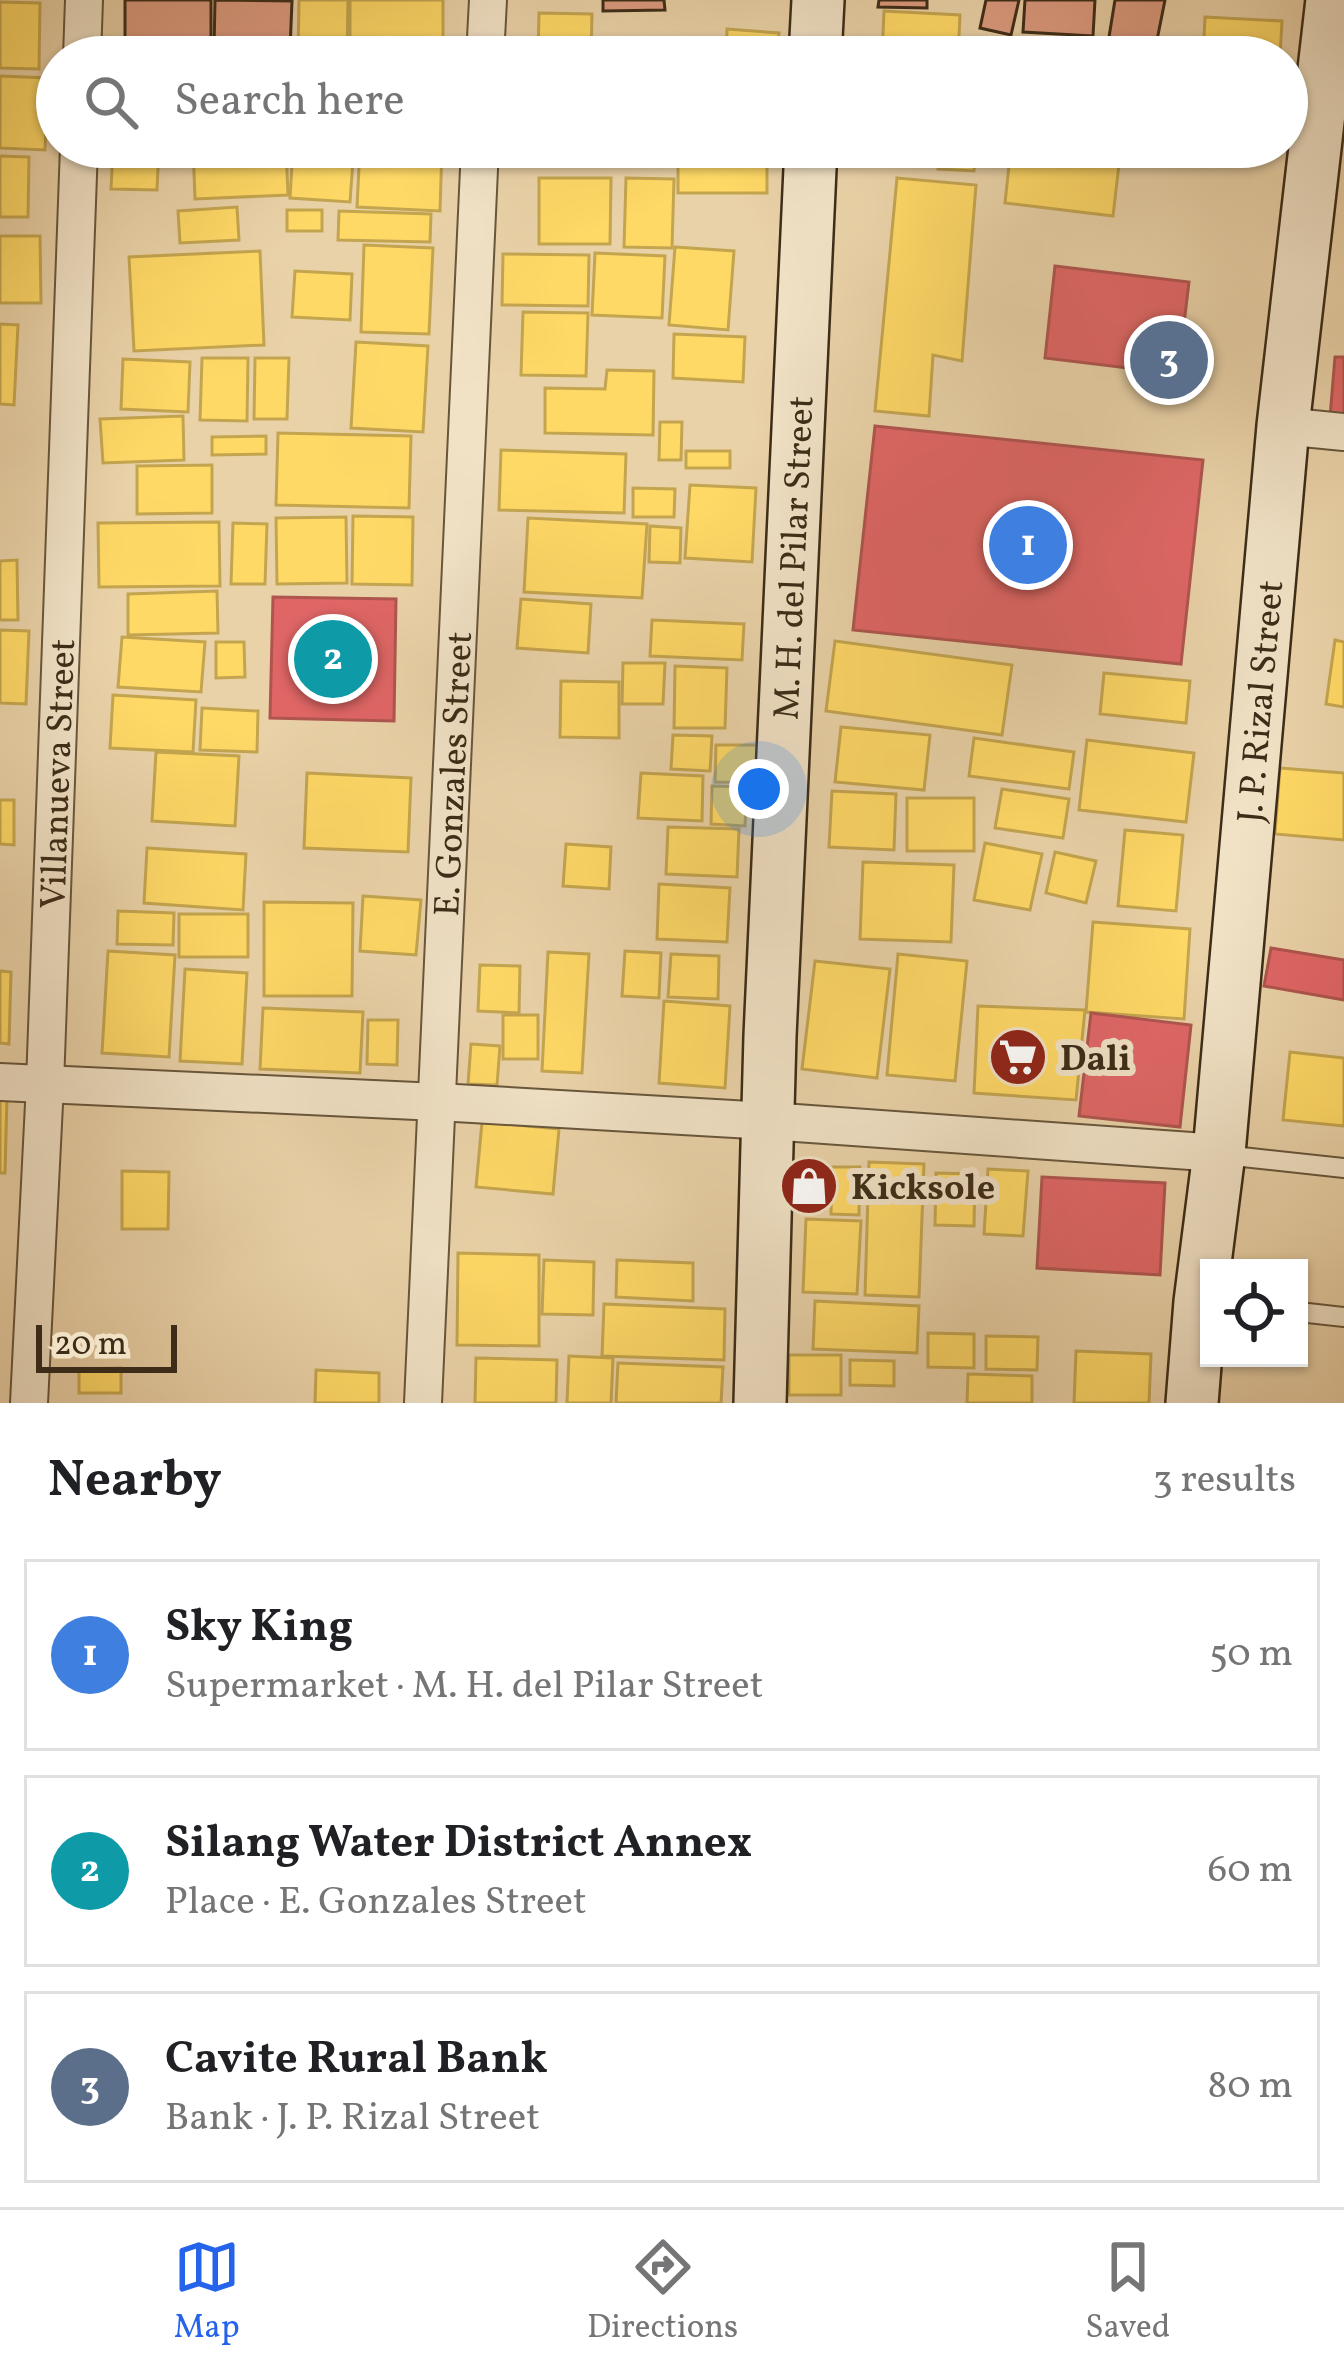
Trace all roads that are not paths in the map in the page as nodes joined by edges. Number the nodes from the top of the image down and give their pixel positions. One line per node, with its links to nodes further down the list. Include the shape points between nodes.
1 (84, 0): 5 (street)
2 (488, 0): 6 (street)
3 (818, 0): 7 (main road)
4 (1332, 0): 11 (main road, J. P. Rizal Street)
5 (83, 36)
6 (486, 36)
7 (816, 36)
8 (78, 168): 14 (street, Villanueva Street)
9 (479, 168): 15 (street, E. Gonzales Street)
10 (810, 168): 16 (main road, M. H. del Pilar Street)
11 (1283, 426): 12 (street); 17 (main road, J. P. Rizal Street)
12 (1344, 432)
13 (0, 1082): 14 (street)
14 (45, 1084): 15 (street); 23 (street, Villanueva Street)
15 (438, 1102): 16 (street); 24 (street, E. Gonzales Street)
16 (768, 1121): 17 (street); 25 (main road, M. H. del Pilar Street)
17 (1219, 1154): 18 (lane); 19 (main road, J. P. Rizal Street)
18 (1344, 1168)
19 (1209, 1259)
20 (1308, 1313): 21 (lane)
21 (1344, 1317)
22 (1200, 1341): 26 (main road, J. P. Rizal Street)
23 (29, 1403)
24 (423, 1403)
25 (760, 1403)
26 (1192, 1403)

